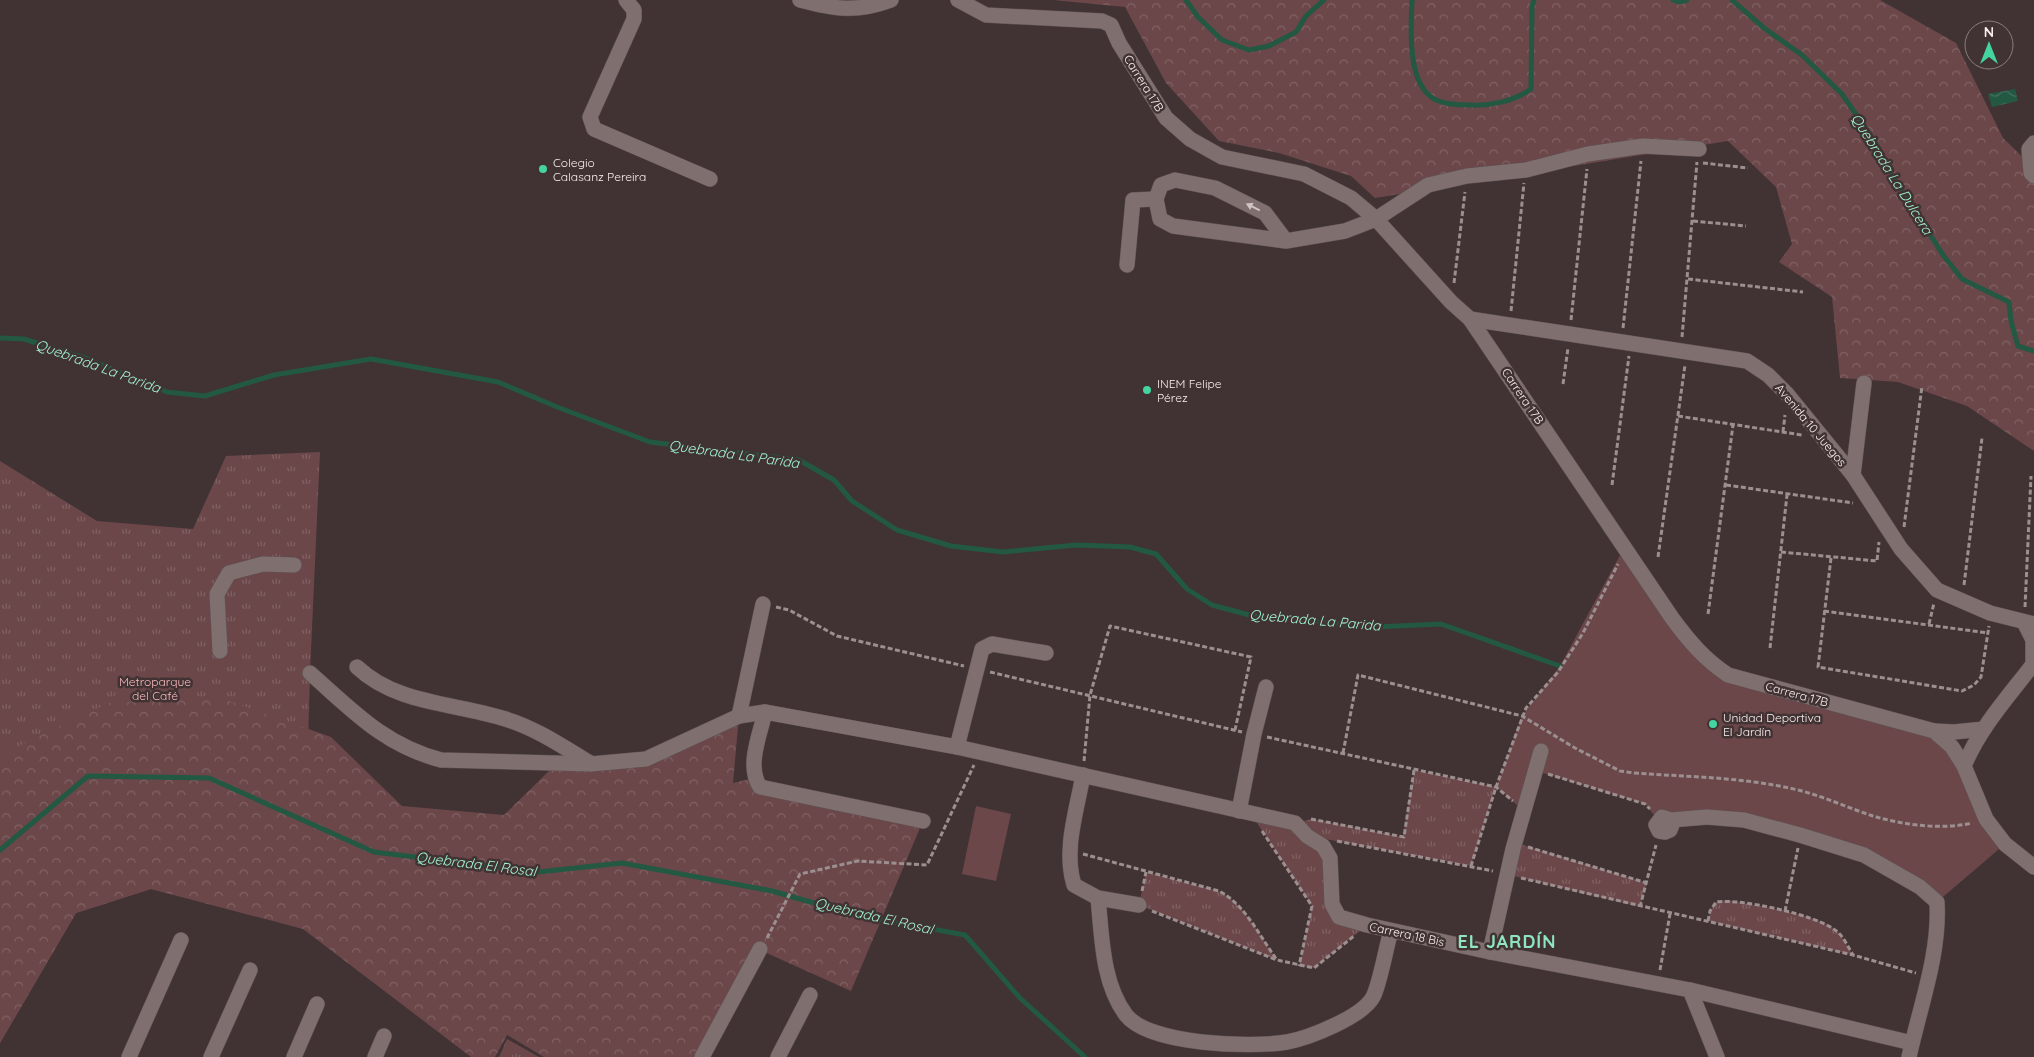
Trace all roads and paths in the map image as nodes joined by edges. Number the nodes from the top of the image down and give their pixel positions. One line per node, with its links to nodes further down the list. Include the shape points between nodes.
1 (626, 0): 13 (street, via 634,10 634,18 590,117 594,129)
2 (800, 0): 3 (street, via 834,9 864,9)
3 (890, 0)
4 (958, 0): 15 (street, Carrera 17B, via 986,15 1102,21 1111,25 1166,118 1190,139 1222,156 1304,174 1351,198)
5 (2034, 143): 12 (street, via 2029,149)
6 (1643, 146): 7 (street); 8 (street); 26 (path)
7 (1588, 154): 10 (street); 25 (path)
8 (1698, 156): 9 (path); 16 (path)
9 (1748, 168)
10 (1526, 170): 11 (street); 24 (path)
11 (1467, 176): 15 (street, via 1428,185); 22 (path)
12 (2034, 176)
13 (710, 179)
14 (1156, 199): 18 (street, via 1160,219 1173,226); 18 (street, one-way to 14, via 1265,213 1215,188 1175,180 1161,185); 19 (street, via 1133,200)
15 (1376, 219): 18 (street, via 1344,231); 22 (street, Carrera 17B)
16 (1693, 221): 17 (path); 20 (path)
17 (1746, 226)
18 (1286, 241)
19 (1126, 265)
20 (1688, 279): 21 (path); 27 (path)
21 (1804, 292)
22 (1451, 302): 23 (street, Carrera 17B)
23 (1470, 319): 24 (street, Avenida 10 Juegos); 41 (street, Carrera 17B)
24 (1509, 325): 25 (street, Avenida 10 Juegos)
25 (1570, 333): 26 (street, Avenida 10 Juegos); 29 (path)
26 (1626, 342): 27 (street, Avenida 10 Juegos); 37 (path)
27 (1684, 351): 31 (path); 33 (street, Avenida 10 Juegos, via 1748,361 1787,394)
28 (1864, 382): 35 (street)
29 (1563, 384)
30 (1922, 386): 42 (path)
31 (1678, 416): 32 (path); 44 (path)
32 (1733, 426): 33 (path); 38 (path)
33 (1822, 438): 35 (street, Avenida 10 Juegos)
34 (1982, 438): 49 (path)
35 (1853, 475): 40 (street, Avenida 10 Juegos)
36 (2032, 476): 54 (path)
37 (1612, 485)
38 (1726, 485): 39 (path); 53 (path)
39 (1787, 495): 40 (path); 43 (path)
40 (1871, 505): 42 (street, Avenida 10 Juegos)
41 (1625, 546): 69 (path, via 1583,633 1558,672); 71 (street, Carrera 17B, via 1692,646 1728,675)
42 (1901, 549): 48 (street, Avenida 10 Juegos)
43 (1781, 552): 45 (path); 57 (path)
44 (1658, 557)
45 (1831, 558): 46 (path); 51 (path)
46 (1877, 561)
47 (294, 565): 58 (street, via 263,564 229,573 217,594)
48 (1937, 590): 49 (street, Avenida 10 Juegos); 55 (path)
49 (1962, 601): 52 (street, Avenida 10 Juegos)
50 (763, 604): 60 (path, via 789,610 837,636); 68 (street)
51 (1824, 611): 55 (path); 56 (path, via 1818,667 1962,691 1981,677)
52 (1990, 613): 54 (street, Avenida 10 Juegos); 56 (path)
53 (1708, 614)
54 (2029, 623): 61 (street)
55 (1929, 624): 56 (path)
56 (1988, 633)
57 (1770, 648)
58 (220, 651)
59 (1046, 653): 63 (street, via 992,644 982,649)
60 (956, 664)
61 (2033, 664): 70 (street)
62 (357, 667): 77 (street, via 368,677 406,694 438,705 502,718 552,739)
63 (975, 669): 66 (path); 73 (street)
64 (310, 673): 77 (street, via 375,731 420,754 442,760)
65 (1266, 687): 72 (street)
66 (1090, 695): 66 (path, via 1110,626 1251,657 1235,730); 81 (path)
67 (765, 712): 68 (street); 73 (street); 85 (street, via 753,768 754,778 760,787)
68 (739, 716): 77 (street, via 646,759)
69 (1522, 716): 76 (path, via 1358,675); 82 (path); 84 (path, via 1620,771 1747,780 1800,790 1875,817 1910,823 1943,826)
70 (1984, 729): 71 (street); 78 (street)
71 (1934, 731): 78 (street, Carrera 17B, via 1952,747)
72 (1254, 734): 76 (path); 83 (street)
73 (957, 747): 75 (street)
74 (1541, 751): 94 (street)
75 (980, 752): 81 (street); 105 (path, via 927,865 858,861 800,874)
76 (1343, 753): 79 (path)
77 (591, 764)
78 (1964, 766): 84 (street, Carrera 17B)
79 (1414, 770): 82 (path); 86 (path, via 1404,837 1312,818)
80 (1542, 772): 87 (path, via 1645,804)
81 (1083, 775): 83 (street); 91 (street)
82 (1496, 787): 92 (path)
83 (1245, 813): 86 (street); 109 (path, via 1312,906)
84 (1986, 819): 93 (street, Carrera 17B, via 2005,844)
85 (924, 821)
86 (1295, 823): 102 (street, Carrera 18 Bis, via 1323,846 1330,858 1332,904 1339,917)
87 (1663, 823): 88 (street, via 1707,818 1744,820); 95 (path)
88 (1800, 835): 99 (path); 111 (street, via 1864,855 1920,887 1937,902 1938,923)
89 (1336, 841): 92 (path)
90 (1520, 844): 95 (path)
91 (1070, 850): 96 (street, via 1069,870 1074,885); 108 (path, via 1219,891 1238,906)
92 (1471, 866): 94 (path)
93 (2034, 868)
94 (1506, 874): 98 (path); 106 (street)
95 (1647, 883): 98 (path)
96 (1098, 898): 97 (street); 103 (street, via 1112,990 1127,1016 1149,1032 1185,1040 1286,1042 1347,1019 1372,997)
97 (1139, 906): 108 (path)
98 (1640, 907): 100 (path)
99 (1785, 911): 101 (path, via 1727,900 1716,902); 107 (path, via 1838,931)
100 (1670, 914): 101 (path); 112 (path)
101 (1708, 921): 107 (path)
102 (1367, 925): 103 (street, Carrera 18 Bis); 109 (path, via 1314,968)
103 (1390, 931): 106 (street, Carrera 18 Bis)
104 (181, 940): 118 (street)
105 (760, 950): 122 (street)
106 (1490, 952): 112 (street, Carrera 18 Bis)
107 (1853, 955): 111 (path)
108 (1277, 960): 109 (path)
109 (1299, 966)
110 (250, 970): 119 (street)
111 (1928, 976): 117 (street)
112 (1657, 984): 113 (street, Carrera 18 Bis)
113 (1690, 990): 117 (street, Carrera 18 Bis); 124 (street)
114 (810, 995): 123 (street)
115 (317, 1004): 120 (street)
116 (384, 1036): 121 (street)
117 (1911, 1050)
118 (129, 1057)
119 (211, 1057)
120 (294, 1057)
121 (375, 1057)
122 (702, 1057)
123 (778, 1057)
124 (1716, 1057)

